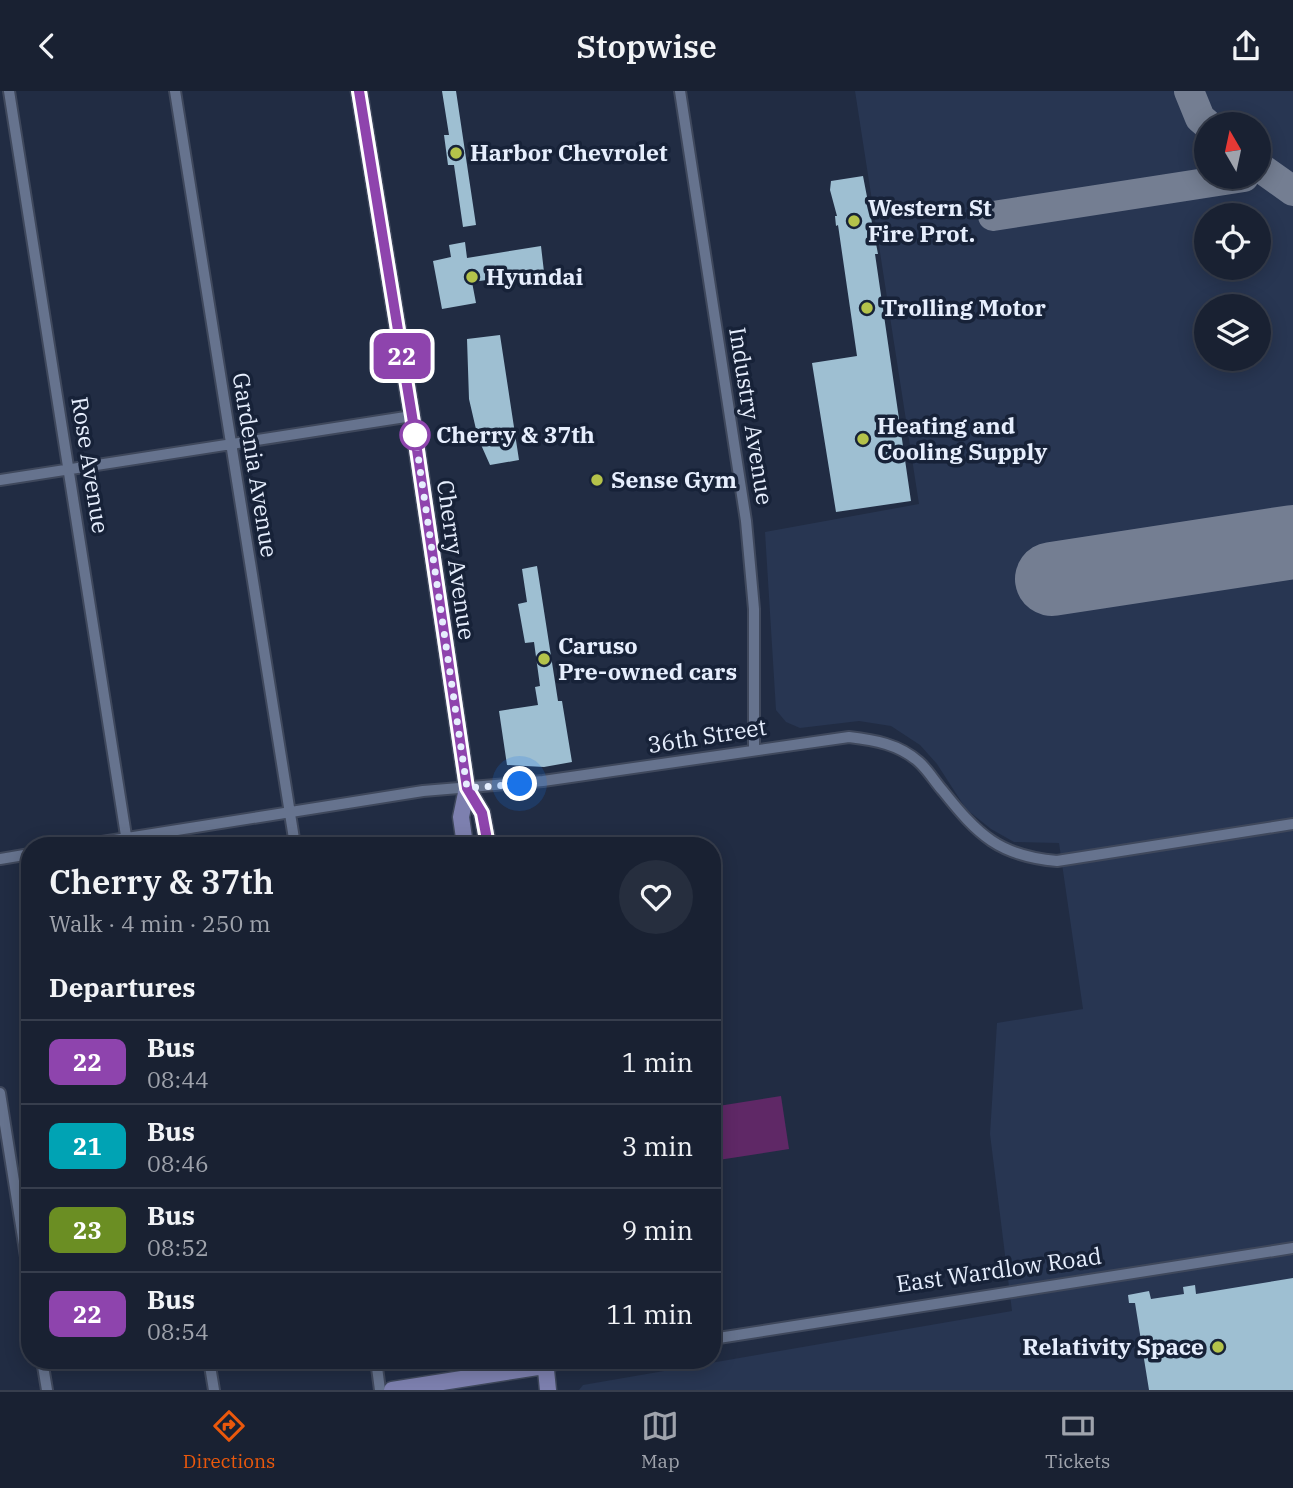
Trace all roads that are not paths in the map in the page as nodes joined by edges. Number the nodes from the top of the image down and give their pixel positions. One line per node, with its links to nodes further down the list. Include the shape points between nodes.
1 (9, 91): 7 (street, Rose Avenue)
2 (176, 91): 6 (street, Gardenia Avenue)
3 (359, 91): 5 (main road, Cherry Avenue)
4 (680, 91): 9 (street, Industry Avenue, via 746,521 754,609)
5 (412, 416): 6 (street); 10 (main road, Cherry Avenue)
6 (230, 445): 7 (street); 11 (street, Gardenia Avenue)
7 (70, 468): 8 (street); 13 (street, Rose Avenue)
8 (0, 480)
9 (754, 749): 10 (street, 36th Street, via 569,778); 12 (street, 36th Street, via 849,737 887,743 920,763 985,838 1029,858 1057,861)
10 (467, 788): 11 (street, 36th Street); 16 (main road, Cherry Avenue, via 461,817); 17 (main road, Cherry Avenue, via 482,813)
11 (290, 813): 14 (street, 36th Street); 15 (street, Gardenia Avenue)
12 (1293, 824)
13 (126, 837)
14 (155, 837)
15 (294, 837)
16 (464, 837)
17 (486, 837)
18 (21, 856): 19 (street)
19 (0, 859)
20 (0, 1093): 21 (street)
21 (21, 1225)
22 (1293, 1248): 23 (street, East Wardlow Road)
23 (721, 1338)
24 (44, 1369): 29 (street)
25 (210, 1369): 30 (street)
26 (377, 1369): 31 (street)
27 (505, 1369): 32 (main road)
28 (544, 1369): 33 (main road)
29 (47, 1390)
30 (214, 1390)
31 (380, 1390)
32 (392, 1390)
33 (548, 1390)

